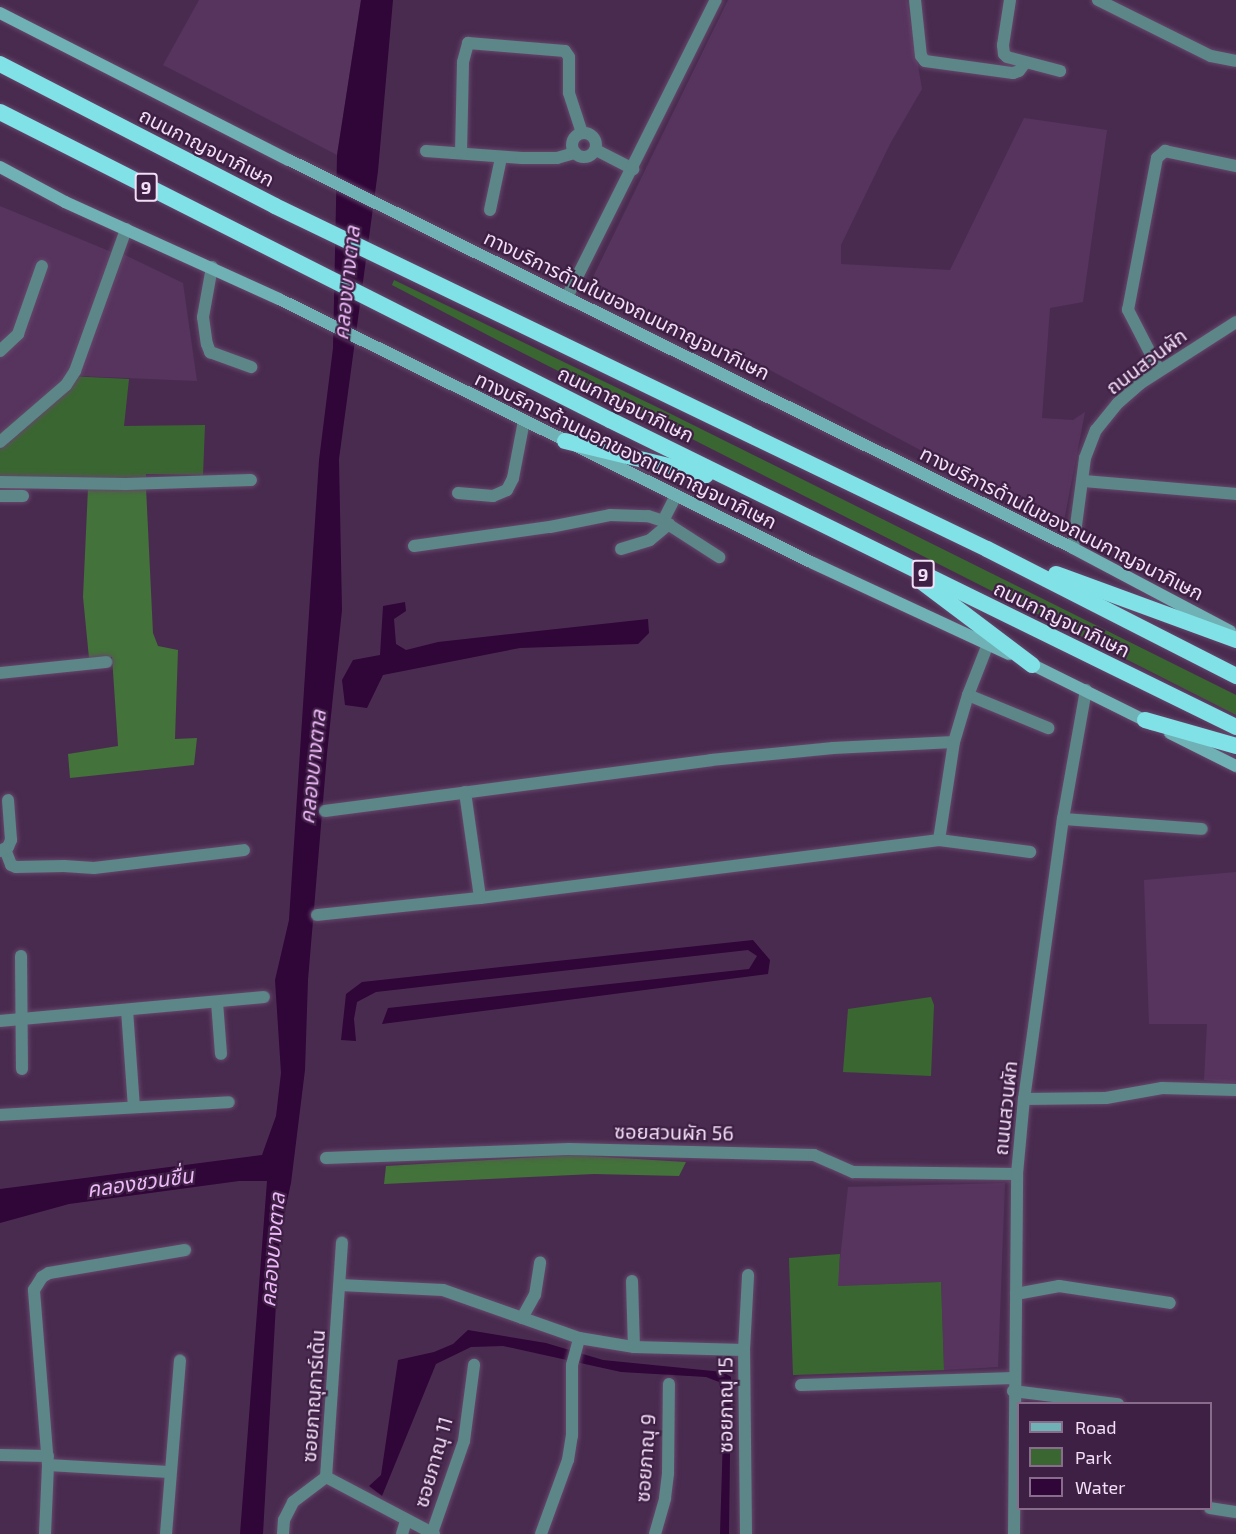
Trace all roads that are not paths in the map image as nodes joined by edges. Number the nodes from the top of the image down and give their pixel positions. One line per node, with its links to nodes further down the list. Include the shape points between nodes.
1 (716, 0): 19 (street)
2 (915, 0): 7 (street, via 925,62 1013,73)
3 (1010, 0): 7 (street, via 1004,54)
4 (1098, 0): 6 (street, via 1211,56)
5 (0, 13): 24 (main road, ทางบริการด้านในของถนนกาญจนาภิเษก)
6 (1236, 61)
7 (1025, 63): 9 (street)
8 (0, 64): 45 (highway, ถนนกาญจนาภิเษก / 9, via 275,206)
9 (1060, 71)
10 (0, 112): 35 (highway, ถนนกาญจนาภิเษก / 9, via 291,262)
11 (582, 133): 12 (street, via 594,137); 14 (street, via 569,93 565,51 468,43 463,63); 15 (street, via 573,141)
12 (596, 150): 15 (street, via 586,158); 19 (street)
13 (426, 151): 14 (street)
14 (461, 152): 16 (street)
15 (575, 153): 16 (street, via 557,158)
16 (501, 158): 20 (street)
17 (1236, 166): 28 (street, via 1165,151 1157,159 1128,310)
18 (0, 167): 21 (main road, ทางบริการด้านนอกของถนนกาญจนาภิเษก)
19 (633, 169): 24 (street)
20 (490, 210)
21 (126, 229): 23 (main road, ทางบริการด้านนอกของถนนกาญจนาภิเษก); 31 (street, via 75,371 66,385)
22 (42, 266): 26 (street, via 18,334)
23 (212, 267): 27 (street, via 203,317 210,352); 29 (main road, ทางบริการด้านนอกของถนนกาญจนาภิเษก)
24 (567, 297): 43 (main road, ทางบริการด้านในของถนนกาญจนาภิเษก)
25 (1236, 322): 28 (street, ถนนสวนผัก)
26 (0, 351)
27 (251, 367)
28 (1159, 370): 33 (street, ถนนสวนผัก, via 1118,402 1096,430 1085,458)
29 (524, 421): 30 (main road, ทางบริการด้านนอกของถนนกาญจนาภิเษก); 36 (street, via 513,478 507,489 493,496)
30 (565, 441): 35 (highway); 38 (main road, ทางบริการด้านนอกของถนนกาญจนาภิเษก)
31 (0, 442)
32 (251, 480): 34 (street, via 126,484)
33 (1084, 481): 37 (street); 43 (street, ถนนสวนผัก)
34 (0, 482)
35 (736, 482): 47 (highway, ถนนกาญจนาภิเษก / 9)
36 (458, 493)
37 (1236, 494)
38 (676, 495): 41 (street); 50 (main road, ทางบริการด้านนอกของถนนกาญจนาภิเษก)
39 (0, 496): 40 (street)
40 (23, 496)
41 (666, 523): 42 (street, via 648,516 610,514 550,527); 44 (street, via 650,540); 46 (street)
42 (414, 546)
43 (1073, 548): 48 (main road, ทางบริการด้านในของถนนกาญจนาภิเษก)
44 (621, 549)
45 (987, 549): 49 (highway); 54 (highway, ถนนกาญจนาภิเษก / 9)
46 (718, 557)
47 (891, 558): 52 (highway); 59 (highway, ถนนกาญจนาภิเษก / 9)
48 (1236, 634)
49 (1236, 640)
50 (988, 644): 52 (main road, ทางบริการด้านนอกของถนนกาญจนาภิเษก); 56 (street)
51 (106, 662): 53 (street)
52 (1032, 665): 55 (main road, ทางบริการด้านนอกของถนนกาญจนาภิเษก)
53 (0, 674)
54 (1236, 676)
55 (1086, 690): 57 (main road, ทางบริการด้านนอกของถนนกาญจนาภิเษก); 66 (street, ถนนสวนผัก)
56 (968, 695): 58 (street); 60 (street)
57 (1145, 720): 61 (highway); 62 (main road, ทางบริการด้านนอกของถนนกาญจนาภิเษก)
58 (1048, 728)
59 (1236, 728)
60 (954, 742): 63 (street, via 711,760); 68 (street)
61 (1236, 746)
62 (1236, 766)
63 (465, 792): 65 (street); 72 (street)
64 (8, 800): 69 (street, via 11,840)
65 (325, 811)
66 (1064, 819): 67 (street); 83 (street, ถนนสวนผัก)
67 (1202, 828)
68 (939, 840): 71 (street); 72 (street)
69 (3, 850): 70 (street, via 11,866 16,867 94,868)
70 (244, 850)
71 (1030, 852)
72 (480, 898): 73 (street)
73 (317, 915)
74 (21, 956): 78 (street)
75 (264, 997): 76 (street)
76 (217, 1002): 77 (street); 80 (street)
77 (127, 1010): 78 (street); 85 (street)
78 (23, 1019): 79 (street); 81 (street)
79 (0, 1021)
80 (221, 1054)
81 (22, 1069)
82 (1236, 1090): 83 (street, via 1162,1088 1106,1098)
83 (1024, 1099): 88 (street, ถนนสวนผัก)
84 (230, 1102): 85 (street)
85 (134, 1107): 86 (street)
86 (0, 1115)
87 (326, 1158): 88 (street, ซอยสวนผัก 56, via 569,1149 791,1154 817,1155 853,1172)
88 (1017, 1174): 95 (street, ถนนสวนผัก)
89 (342, 1243): 94 (street, ซอยภาณุการ์เด้น)
90 (185, 1250): 108 (street, via 49,1273 37,1283 33,1298)
91 (540, 1262): 97 (street, via 535,1295)
92 (748, 1275): 100 (street, ซอยภาณุ 15)
93 (632, 1281): 99 (street)
94 (340, 1285): 97 (street, via 443,1290); 110 (street, ซอยภาณุการ์เด้น)
95 (1016, 1294): 96 (street, via 1059,1286); 104 (street, ถนนสวนผัก)
96 (1170, 1303)
97 (522, 1318): 98 (street)
98 (578, 1343): 99 (street); 120 (street, via 572,1365 568,1460)
99 (634, 1347): 100 (street)
100 (744, 1350): 122 (street, ซอยภาณุ 15)
101 (180, 1361): 109 (street)
102 (474, 1365): 119 (street, ซอยภาณุ 11, via 464,1441)
103 (669, 1384): 121 (street, ซอยภาณุ 9, via 668,1473)
104 (1013, 1384): 105 (street); 106 (street); 111 (street, ถนนสวนผัก)
105 (801, 1385)
106 (1108, 1402)
107 (0, 1455): 108 (street)
108 (48, 1461): 109 (street); 115 (street)
109 (169, 1472): 116 (street)
110 (327, 1476): 114 (street); 117 (street, ซอยภาณุการ์เด้น, via 288,1508)
111 (1017, 1479): 123 (street, ถนนสวนผัก)
112 (1212, 1508): 113 (street)
113 (1236, 1512)
114 (406, 1521): 118 (street); 119 (street)
115 (45, 1534)
116 (165, 1534)
117 (283, 1534)
118 (402, 1534)
119 (433, 1534)
120 (541, 1534)
121 (655, 1534)
122 (746, 1534)
123 (1014, 1534)

